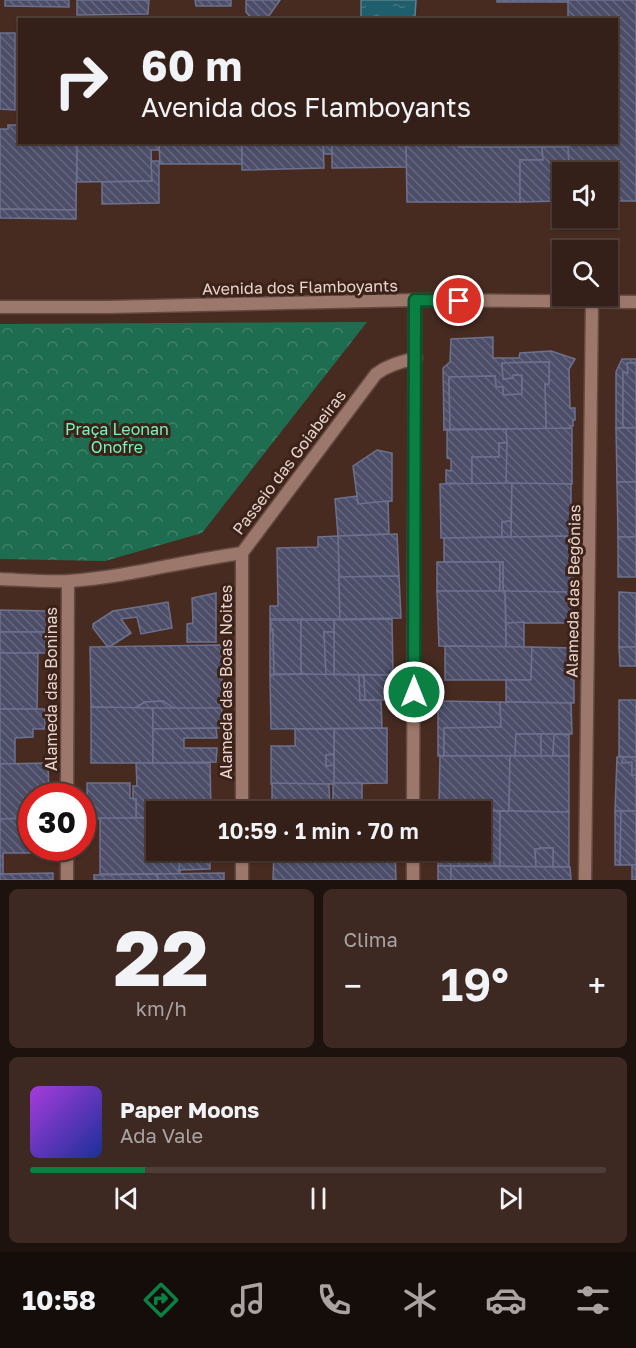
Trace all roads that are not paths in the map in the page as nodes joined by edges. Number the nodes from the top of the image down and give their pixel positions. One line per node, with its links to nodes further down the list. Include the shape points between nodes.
1 (415, 300): 2 (street, Avenida dos Flamboyants); 6 (street, Avenida dos Flamboyants); 7 (street)
2 (552, 302)
3 (618, 302): 4 (street, Avenida dos Flamboyants)
4 (636, 302)
5 (592, 306): 20 (street, Alameda das Begônias)
6 (0, 308)
7 (416, 358): 8 (street, Passeio das Goiabeiras, via 395,363 376,374); 13 (street)
8 (242, 553): 10 (street, Passeio das Goiabeiras); 12 (street, Alameda das Boas Noites)
9 (0, 579): 10 (street, Passeio das Goiabeiras)
10 (68, 581): 11 (street, Alameda das Boninas)
11 (67, 783)
12 (242, 801)
13 (413, 801)
14 (67, 861): 17 (street)
15 (242, 861): 18 (street)
16 (413, 861): 19 (street)
17 (67, 880)
18 (242, 880)
19 (413, 880)
20 (585, 880)

